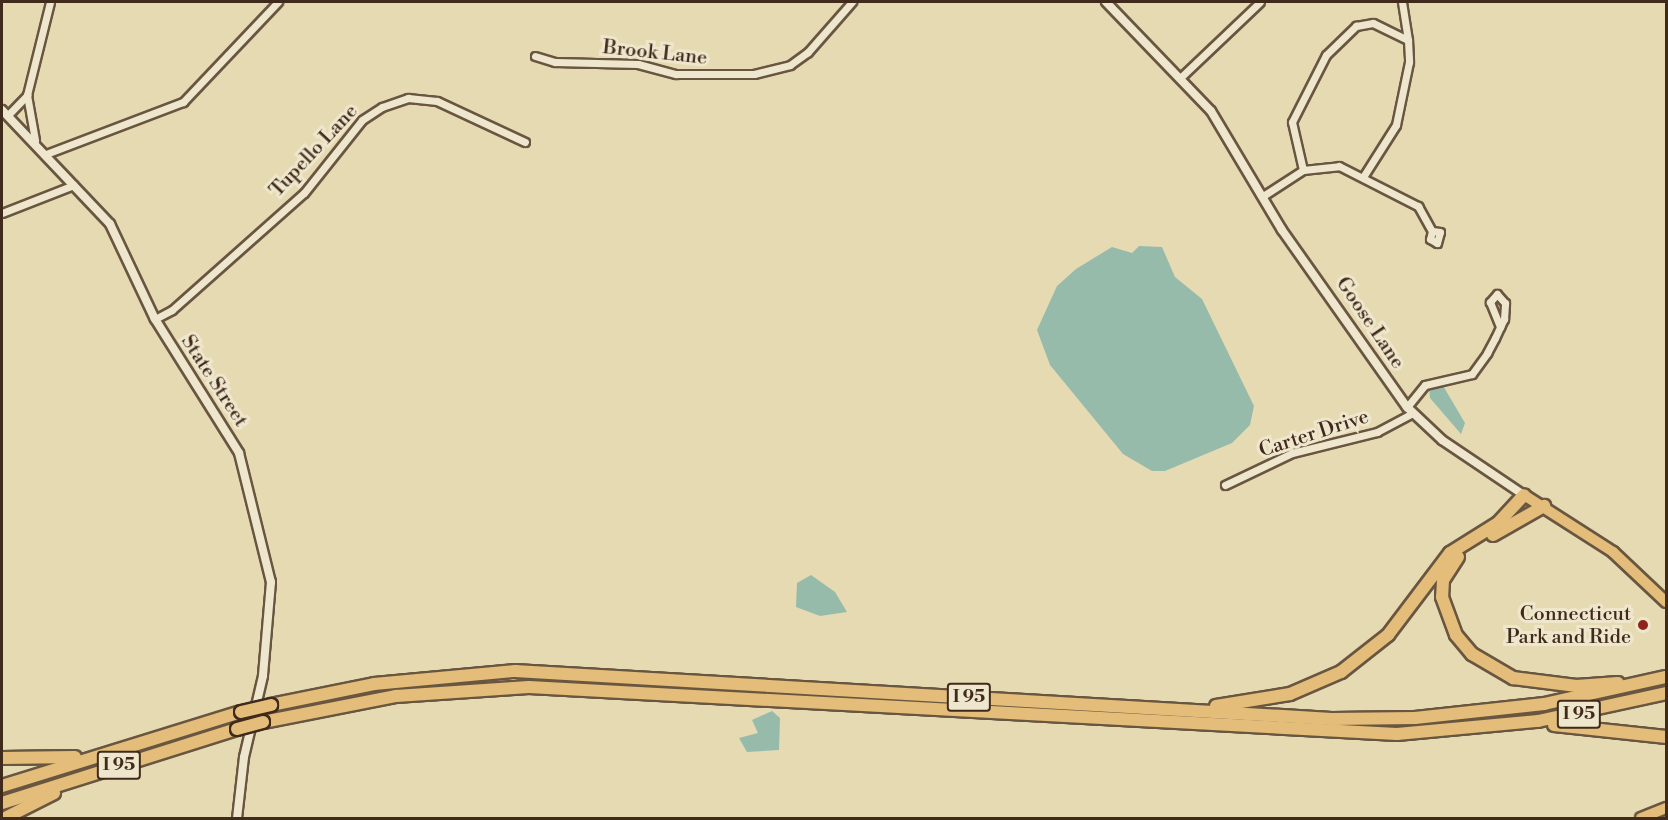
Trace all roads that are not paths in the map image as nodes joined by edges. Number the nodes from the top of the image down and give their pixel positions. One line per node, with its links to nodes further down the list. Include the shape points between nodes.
1 (50, 2): 10 (street)
2 (278, 2): 14 (street, via 183,102)
3 (852, 2): 8 (street, Brook Lane, via 808,52 790,65 754,75 676,74 638,64 555,62)
4 (1106, 2): 9 (street, Goose Lane)
5 (1260, 2): 9 (street)
6 (1402, 2): 7 (street)
7 (1408, 40): 15 (street, via 1365,24 1326,55 1292,122); 16 (street, via 1408,77 1396,126)
8 (535, 56)
9 (1180, 78): 18 (street, Goose Lane, via 1223,127)
10 (27, 95): 11 (street); 12 (street)
11 (5, 112): 12 (street, State Street)
12 (35, 140): 14 (street, State Street)
13 (525, 142): 21 (street, Tupello Lane, via 437,101 408,98 382,107 362,120 304,193 172,310)
14 (46, 154): 17 (street, State Street)
15 (1303, 170): 16 (street, via 1339,166); 18 (street)
16 (1363, 177): 20 (street, via 1389,195 1418,206)
17 (74, 185): 19 (street); 21 (street, State Street, via 110,224)
18 (1263, 196): 23 (street, Goose Lane, via 1282,231)
19 (2, 213)
20 (1432, 231)
21 (155, 319): 40 (street, State Street, via 231,434 253,496 271,582 263,676 244,757)
22 (1500, 327): 23 (street, via 1472,374 1425,385)
23 (1409, 410): 24 (street, Carter Drive, via 1377,432 1292,453); 25 (street, Goose Lane)
24 (1225, 485)
25 (1524, 495): 26 (main road, Goose Lane); 30 (highway, via 1498,523 1450,553 1388,634 1341,672 1260,702)
26 (1544, 506): 27 (main road, Goose Lane, via 1613,552); 28 (highway, via 1452,562 1442,597 1456,635 1491,668 1542,684 1616,684)
27 (1666, 602)
28 (1666, 676): 30 (highway, I 95, via 1544,704 1415,718)
29 (1666, 693): 31 (highway, I 95, via 1576,715)
30 (1128, 707): 33 (highway, I 95, bridge, via 515,672 374,684 241,712)
31 (1490, 728): 32 (highway, via 1576,724); 34 (highway, I 95, bridge, via 1340,735 529,687 396,696 263,722)
32 (1666, 736)
33 (158, 737): 35 (highway, via 71,758); 36 (highway, I 95)
34 (150, 755): 37 (highway, I 95); 39 (highway)
35 (2, 758)
36 (2, 786)
37 (2, 803)
38 (1666, 808): 41 (main road)
39 (5, 819)
40 (237, 819)
41 (1641, 819)

